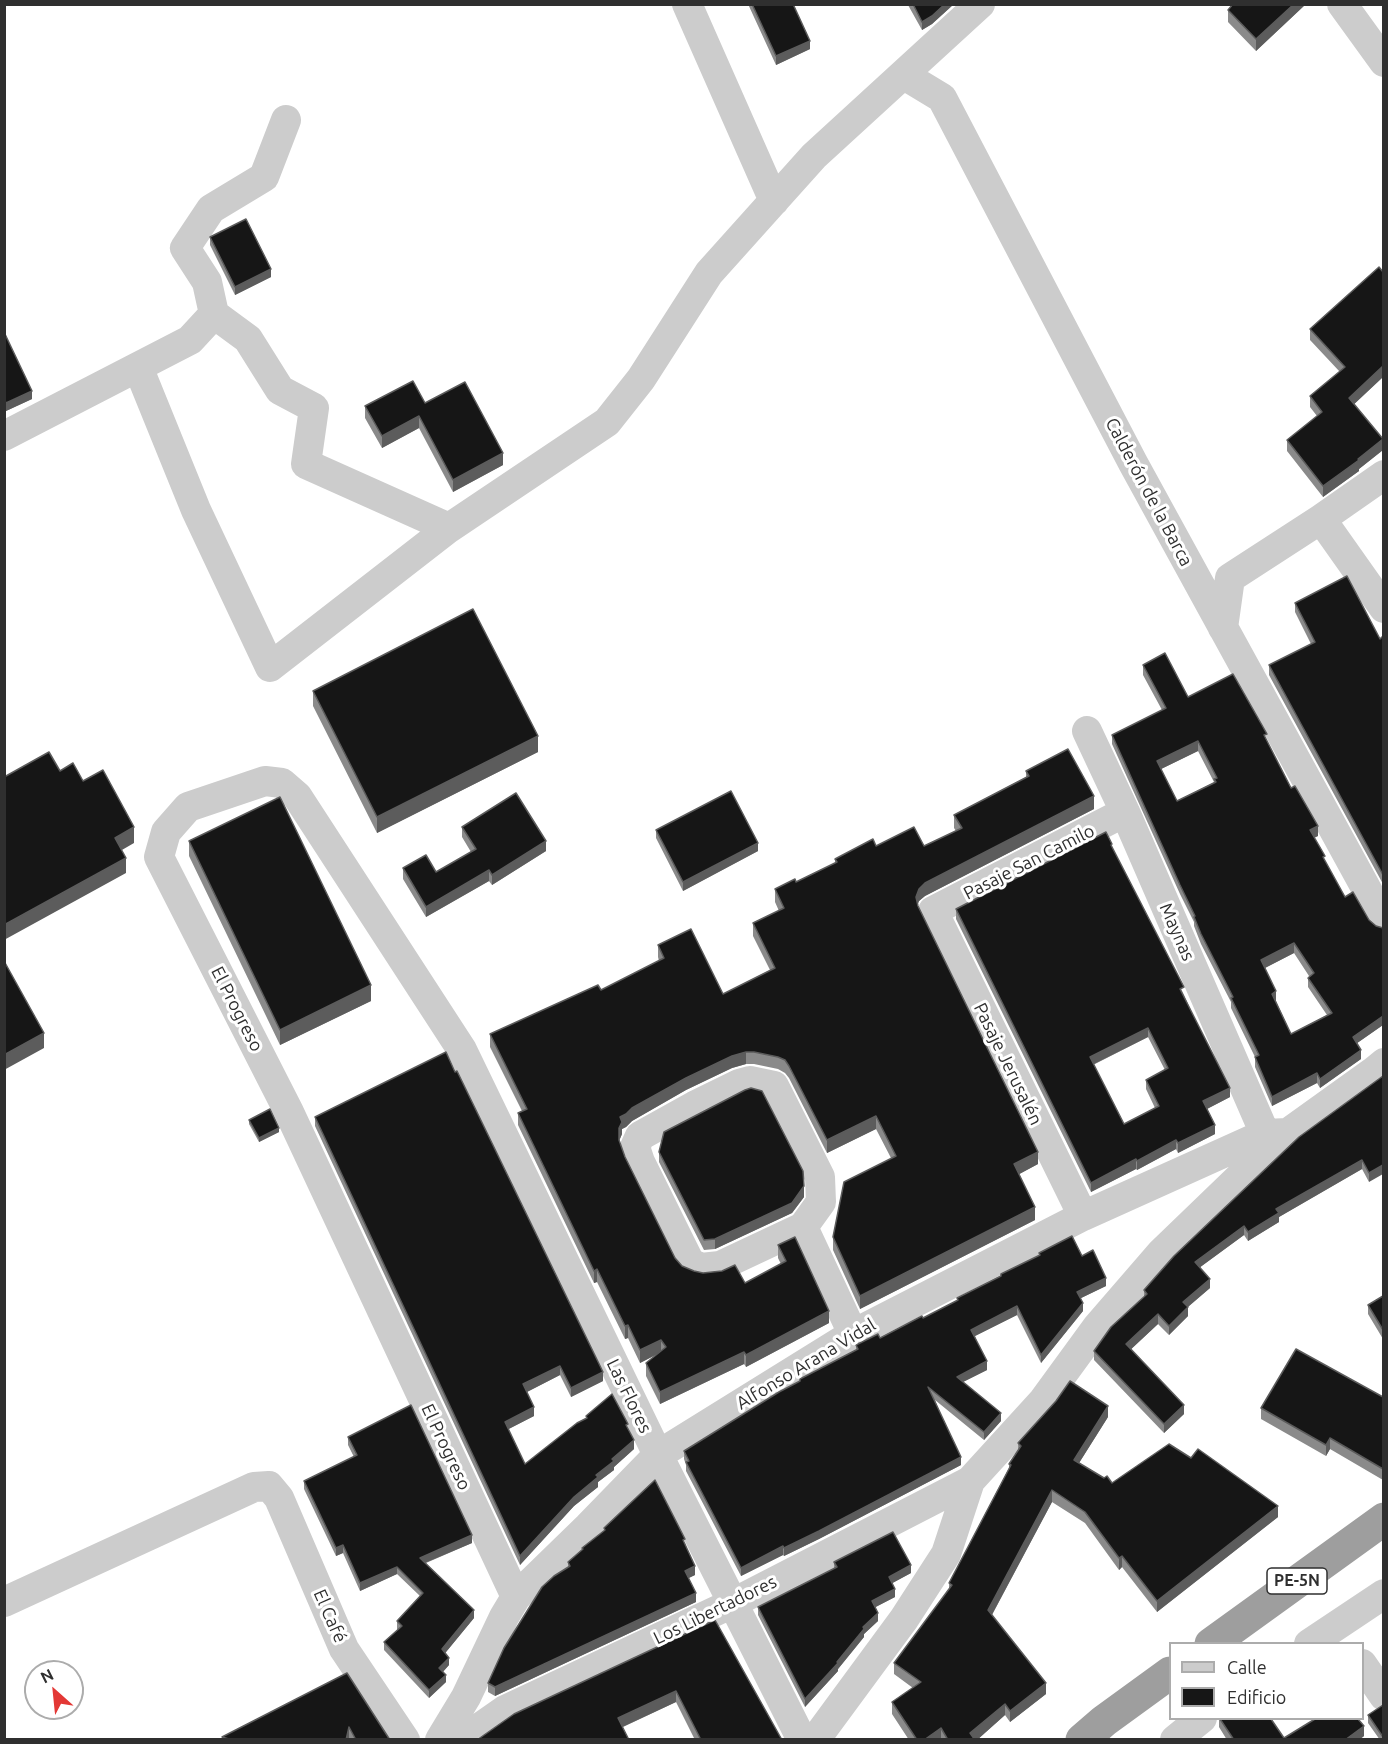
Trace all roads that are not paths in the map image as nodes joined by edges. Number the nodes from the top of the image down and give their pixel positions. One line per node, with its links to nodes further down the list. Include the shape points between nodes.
1 (687, 4): 7 (street)
2 (980, 4): 5 (street)
3 (1342, 4): 4 (street)
4 (1383, 62)
5 (904, 75): 7 (street, via 814,156); 15 (street, Calderón de la Barca, via 942,98)
6 (286, 120): 8 (street, via 264,177 211,209 185,248 207,282)
7 (774, 201): 13 (street, via 709,273 641,379 607,422)
8 (214, 314): 9 (street, via 190,340); 13 (street, via 248,339 280,390 314,408 306,464)
9 (138, 367): 10 (street); 13 (street, via 196,510 270,667)
10 (4, 436)
11 (1383, 475): 12 (street)
12 (1321, 519): 14 (street); 15 (street, via 1230,578)
13 (449, 528)
14 (1383, 608)
15 (1223, 628): 19 (street, Calderón de la Barca)
16 (1087, 731): 17 (street, Maynas)
17 (1125, 812): 18 (street, Pasaje San Camilo); 22 (street, Maynas)
18 (933, 911): 23 (street, Pasaje Jerusalén)
19 (1383, 921)
20 (462, 1050): 26 (street, Las Flores); 30 (street, El Progreso, via 297,796 282,783 265,781 188,807 166,832 159,857 289,1112)
21 (1383, 1062): 22 (street)
22 (1276, 1133): 23 (street, Alfonso Arana Vidal); 27 (street, via 1161,1253 1097,1327 1042,1401)
23 (1083, 1216): 25 (street, Alfonso Arana Vidal)
24 (803, 1227): 24 (street, via 821,1202 820,1177 774,1086 750,1081 739,1084 640,1136 634,1147 690,1263 701,1268 720,1266); 25 (street)
25 (852, 1334): 26 (street, Alfonso Arana Vidal)
26 (657, 1455): 30 (street, Alfonso Arana Vidal); 32 (street, Las Flores)
27 (970, 1481): 32 (street, Los Libertadores); 44 (street, via 946,1554 904,1619)
28 (1383, 1519): 34 (highway, PE-5N)
29 (1383, 1594): 33 (street)
30 (516, 1597): 41 (street, Alfonso Arana Vidal)
31 (4, 1602): 40 (street, El Café, via 255,1487 268,1486 279,1498 344,1649)
32 (733, 1603): 42 (street, Los Libertadores, via 505,1710); 43 (street, Las Flores)
33 (1343, 1634): 35 (street)
34 (1214, 1642)
35 (1316, 1642)
36 (1364, 1667): 38 (street)
37 (1169, 1674): 45 (highway)
38 (1383, 1696)
39 (1201, 1720): 46 (street)
40 (405, 1740)
41 (440, 1740)
42 (462, 1740)
43 (802, 1740)
44 (815, 1740)
45 (1082, 1740)
46 (1175, 1740)

